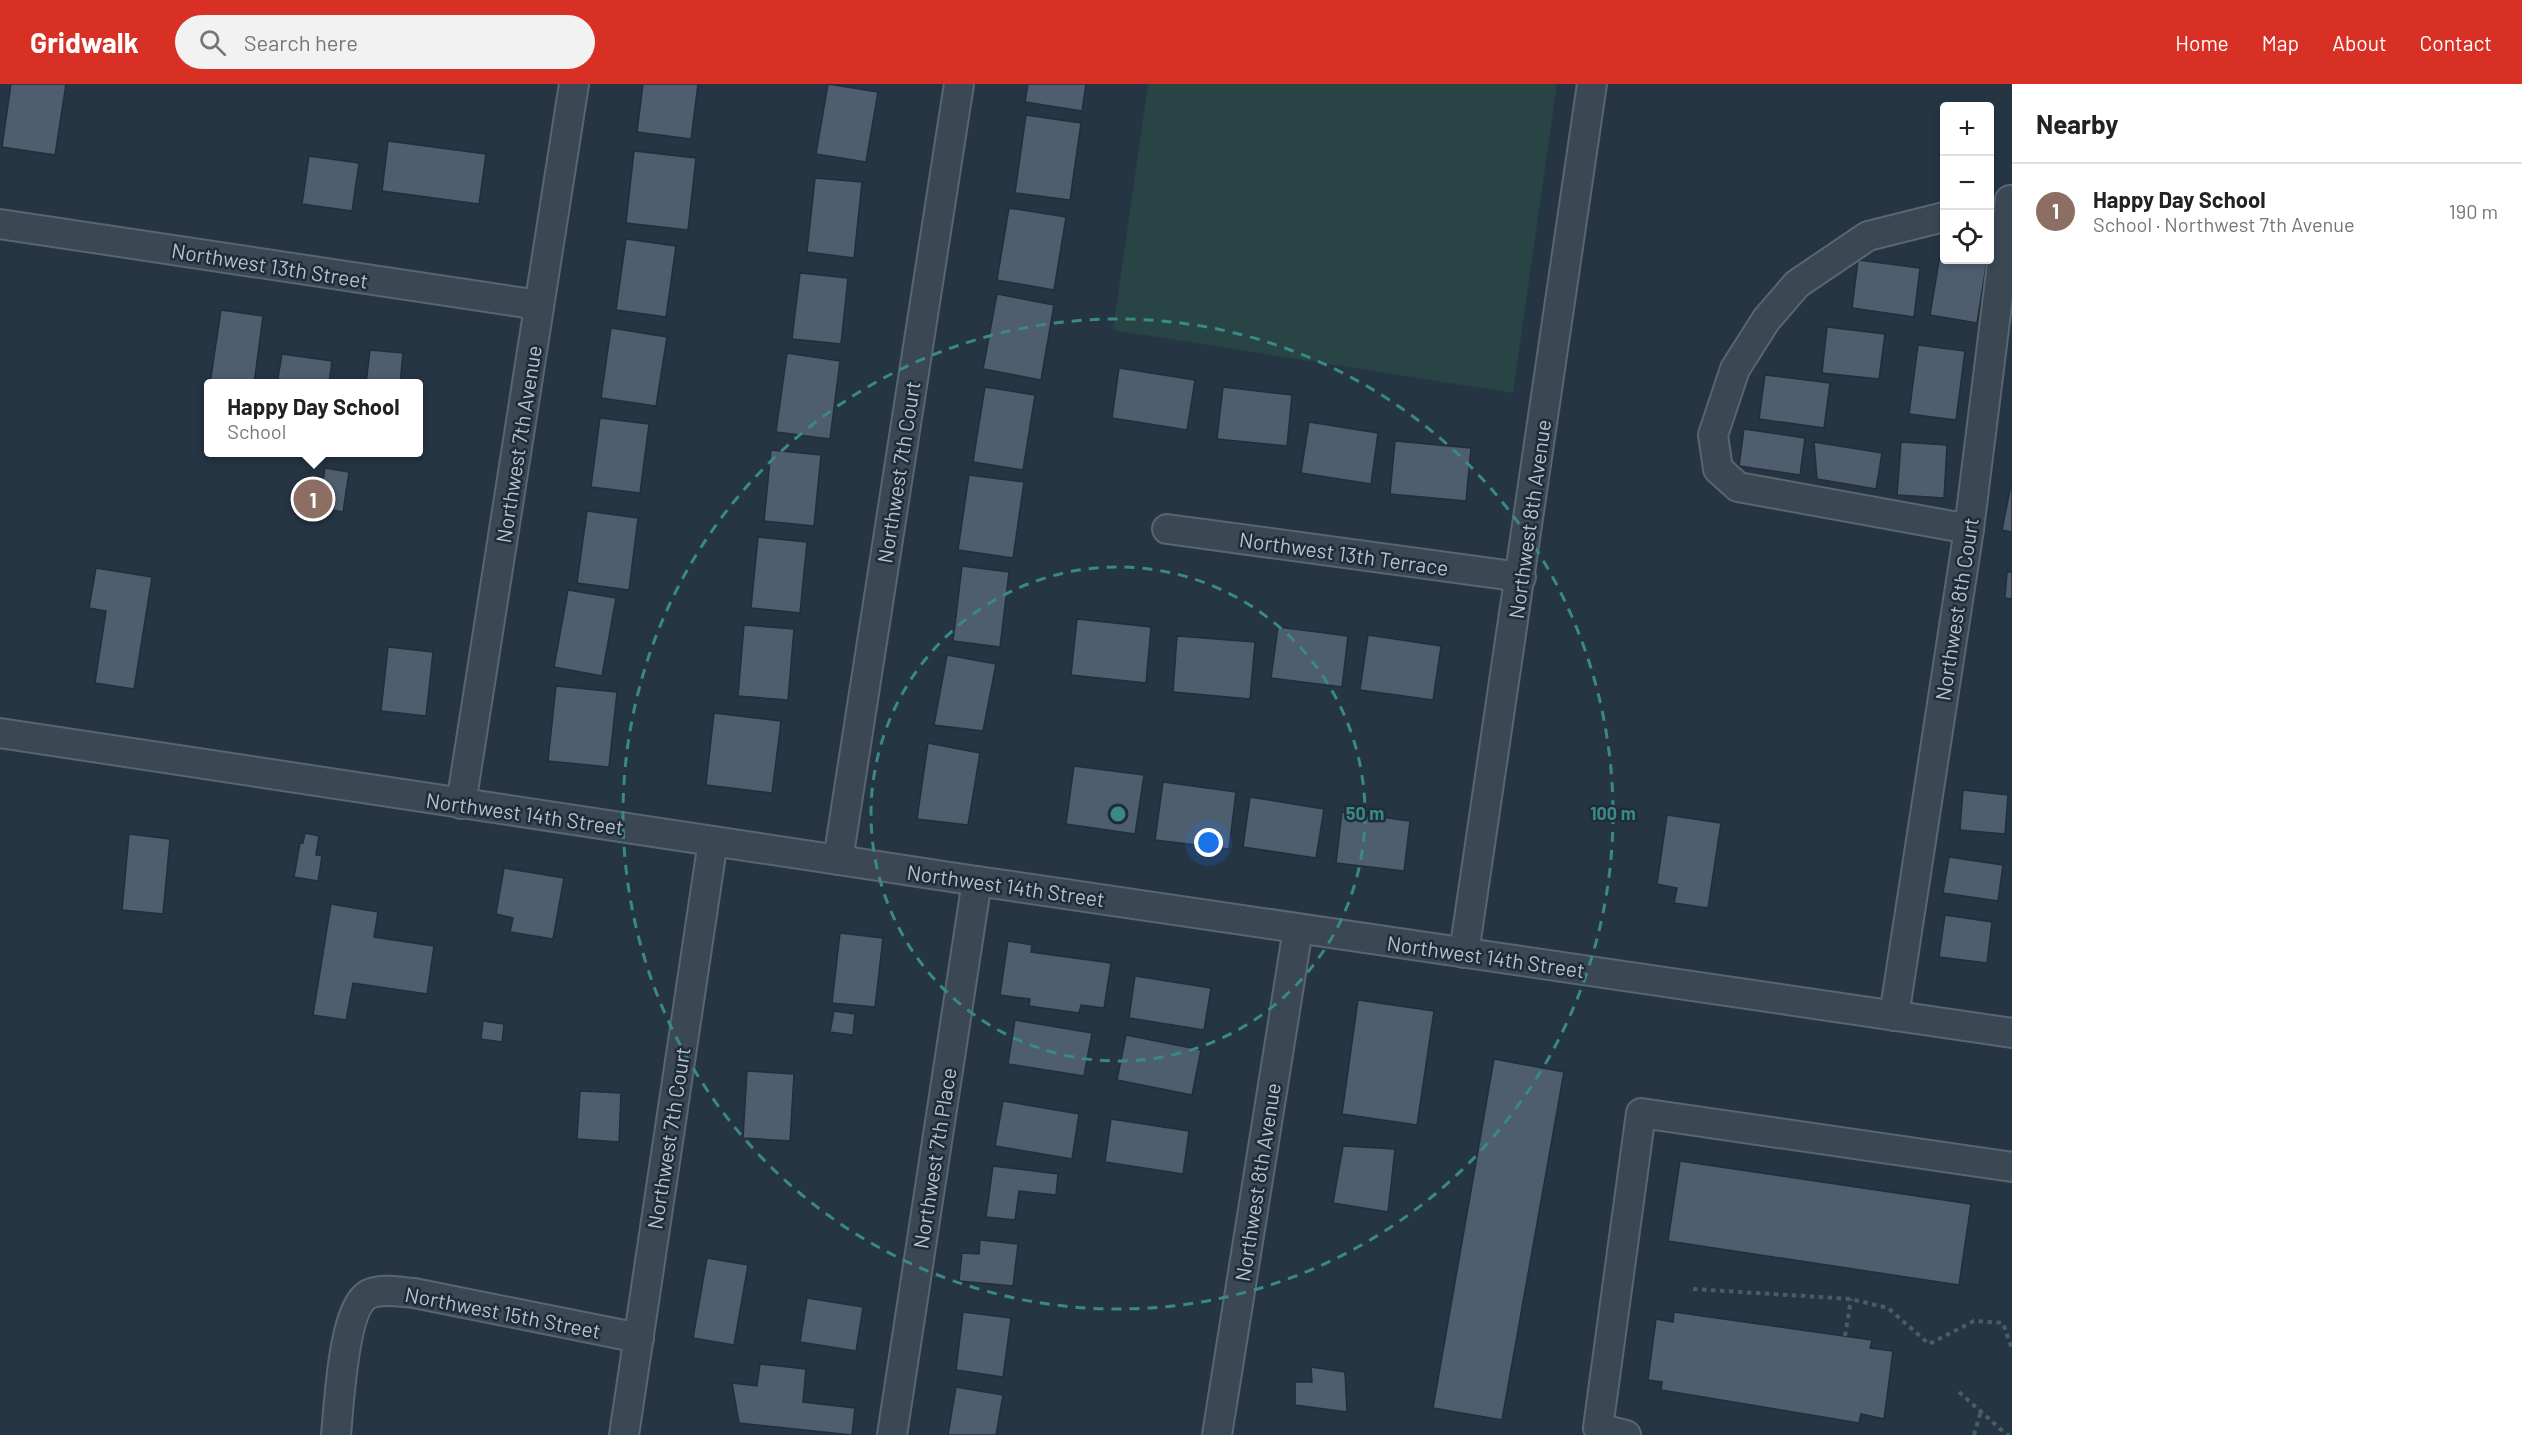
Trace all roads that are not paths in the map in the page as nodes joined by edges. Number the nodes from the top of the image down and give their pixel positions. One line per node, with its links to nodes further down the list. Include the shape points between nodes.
1 (574, 84): 7 (street, Northwest 7th Avenue)
2 (958, 84): 14 (street, Northwest 7th Court)
3 (1592, 84): 10 (street, Northwest 8th Avenue)
4 (2004, 202): 9 (street, Northwest 8th Court)
5 (1940, 218): 9 (street, via 1868,236 1797,284 1766,320 1735,369 1713,435 1718,469 1738,488)
6 (0, 225): 7 (street, Northwest 13th Street)
7 (539, 305): 12 (street, Northwest 7th Avenue)
8 (1167, 529): 10 (street, Northwest 13th Terrace)
9 (1969, 530): 18 (street, Northwest 8th Court)
10 (1521, 577): 17 (street, Northwest 8th Avenue)
11 (0, 733): 12 (street, Northwest 14th Street)
12 (461, 804): 13 (street, Northwest 14th Street)
13 (713, 841): 14 (street, Northwest 14th Street); 21 (street, Northwest 7th Court)
14 (838, 860): 15 (street, Northwest 14th Street)
15 (977, 881): 16 (street, Northwest 14th Street); 24 (street, Northwest 7th Place)
16 (1298, 929): 17 (street, Northwest 14th Street); 25 (street, Northwest 8th Avenue)
17 (1464, 953): 18 (street, Northwest 14th Street)
18 (1894, 1016): 19 (street, Northwest 14th Street)
19 (2012, 1033)
20 (2012, 1167): 26 (street, via 1641,1113 1598,1428)
21 (639, 1338): 22 (street, Northwest 15th Street, via 414,1293 368,1294 353,1313 349,1330); 23 (street, Northwest 7th Court)
22 (336, 1435)
23 (624, 1435)
24 (892, 1435)
25 (1217, 1435)
26 (1626, 1435)

